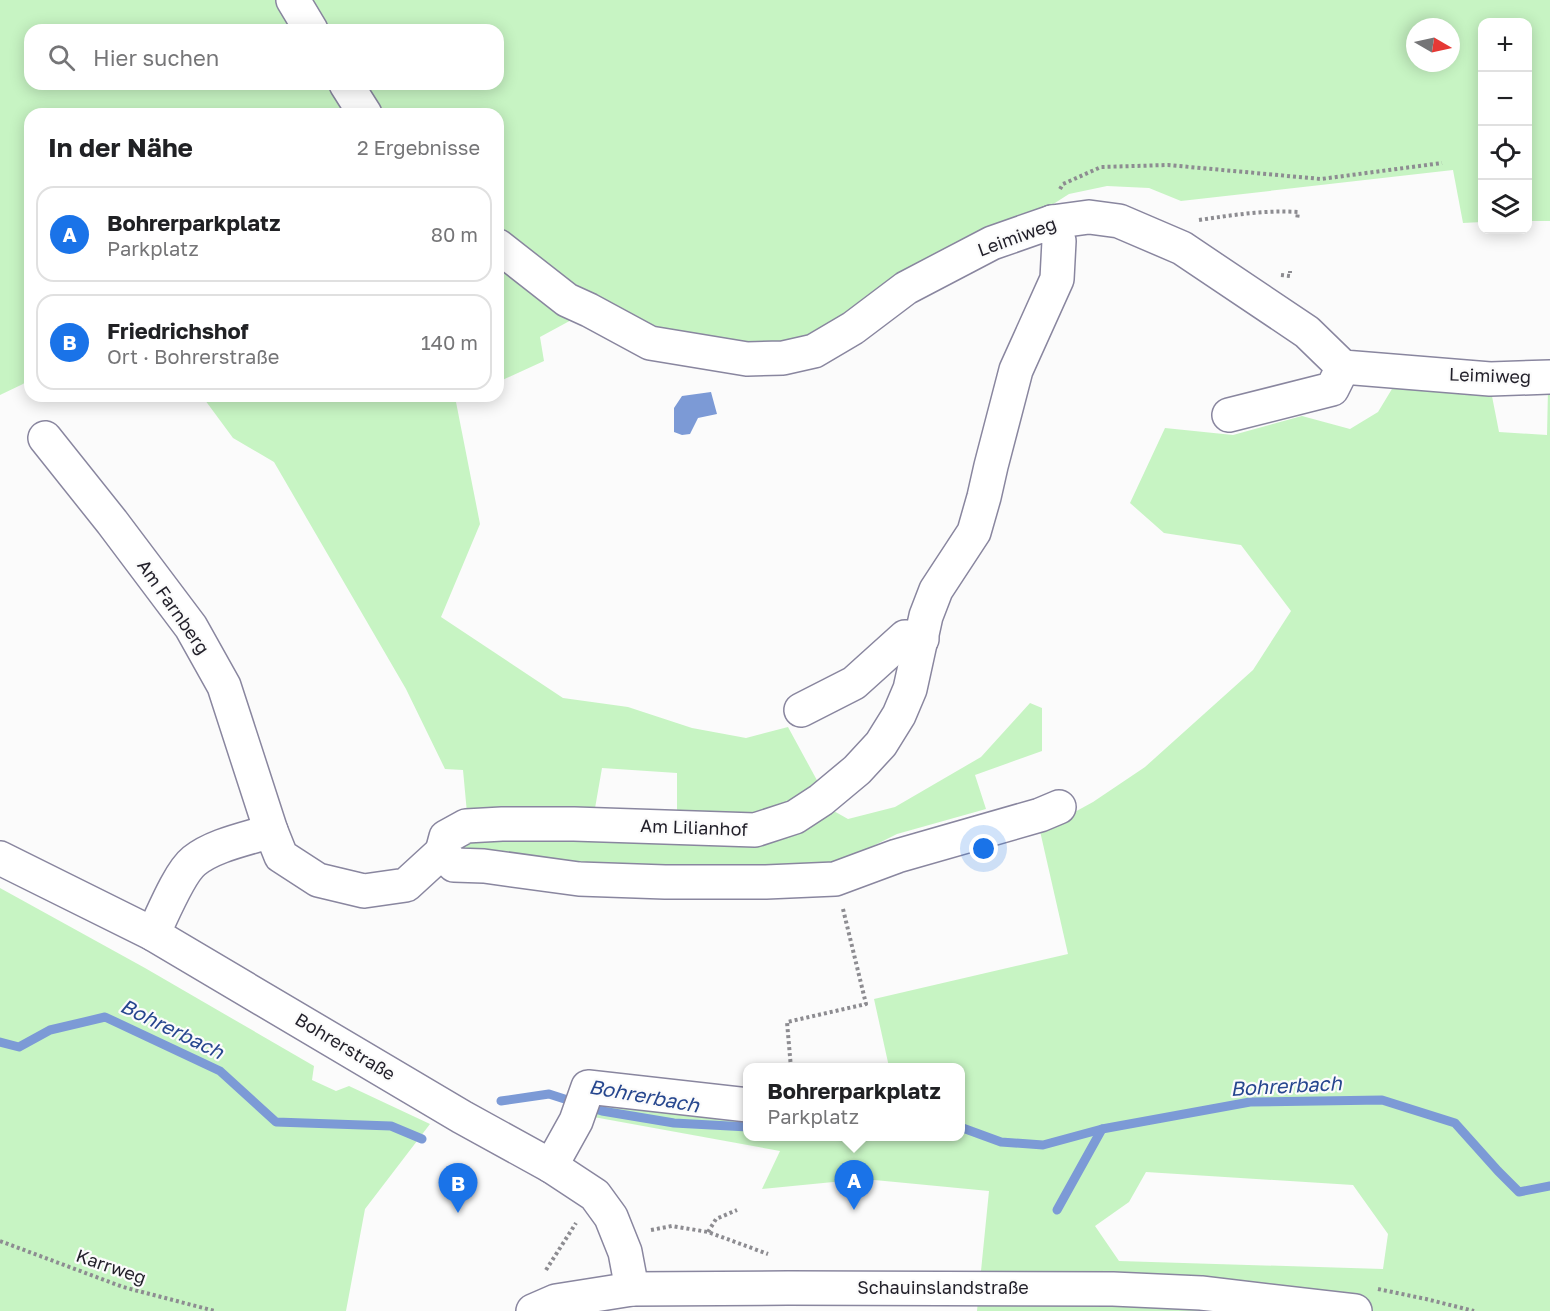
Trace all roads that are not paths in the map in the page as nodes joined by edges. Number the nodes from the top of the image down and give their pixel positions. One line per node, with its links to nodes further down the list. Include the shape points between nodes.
1 (293, 0): 2 (street)
2 (307, 24)
3 (350, 90): 4 (street)
4 (361, 108)
5 (1052, 222): 6 (street, Leimiweg, via 1089,217 1119,220); 7 (street, Leimiweg, via 992,243 906,288 853,328 814,351 783,358 747,358 650,343 567,300); 13 (street, Am Lilianhof, via 1059,241 1057,279 1016,370 974,532 936,590)
6 (1182, 248): 8 (street, via 1211,249); 9 (street, Leimiweg, via 1307,332)
7 (504, 251)
8 (1243, 272)
9 (1343, 367): 10 (street, Leimiweg, via 1490,379); 11 (street, via 1332,389)
10 (1550, 377)
11 (1228, 415)
12 (45, 438): 16 (street, Am Farnberg, via 191,627 224,686)
13 (922, 639): 14 (street, via 905,637 854,683); 17 (street, Am Lilianhof, via 910,689 881,744 830,793 795,817 755,830 466,825 446,837)
14 (801, 710)
15 (1059, 807): 17 (street, via 835,879 579,879 454,865)
16 (271, 831): 17 (street, Am Lilianhof, via 281,856 318,880 364,891 406,885); 19 (street, via 220,847 193,862)
17 (442, 852)
18 (0, 858): 19 (street, Bohrerstraße)
19 (153, 934): 21 (street, Bohrerstraße)
20 (743, 1105): 21 (street, via 588,1087 576,1121)
21 (551, 1166): 22 (street, Bohrerstraße, via 595,1195 611,1217 625,1252)
22 (632, 1289): 23 (street, Schauinslandstraße, via 556,1301); 24 (street, Schauinslandstraße, via 1113,1289 1201,1293)
23 (535, 1310)
24 (1355, 1311)

